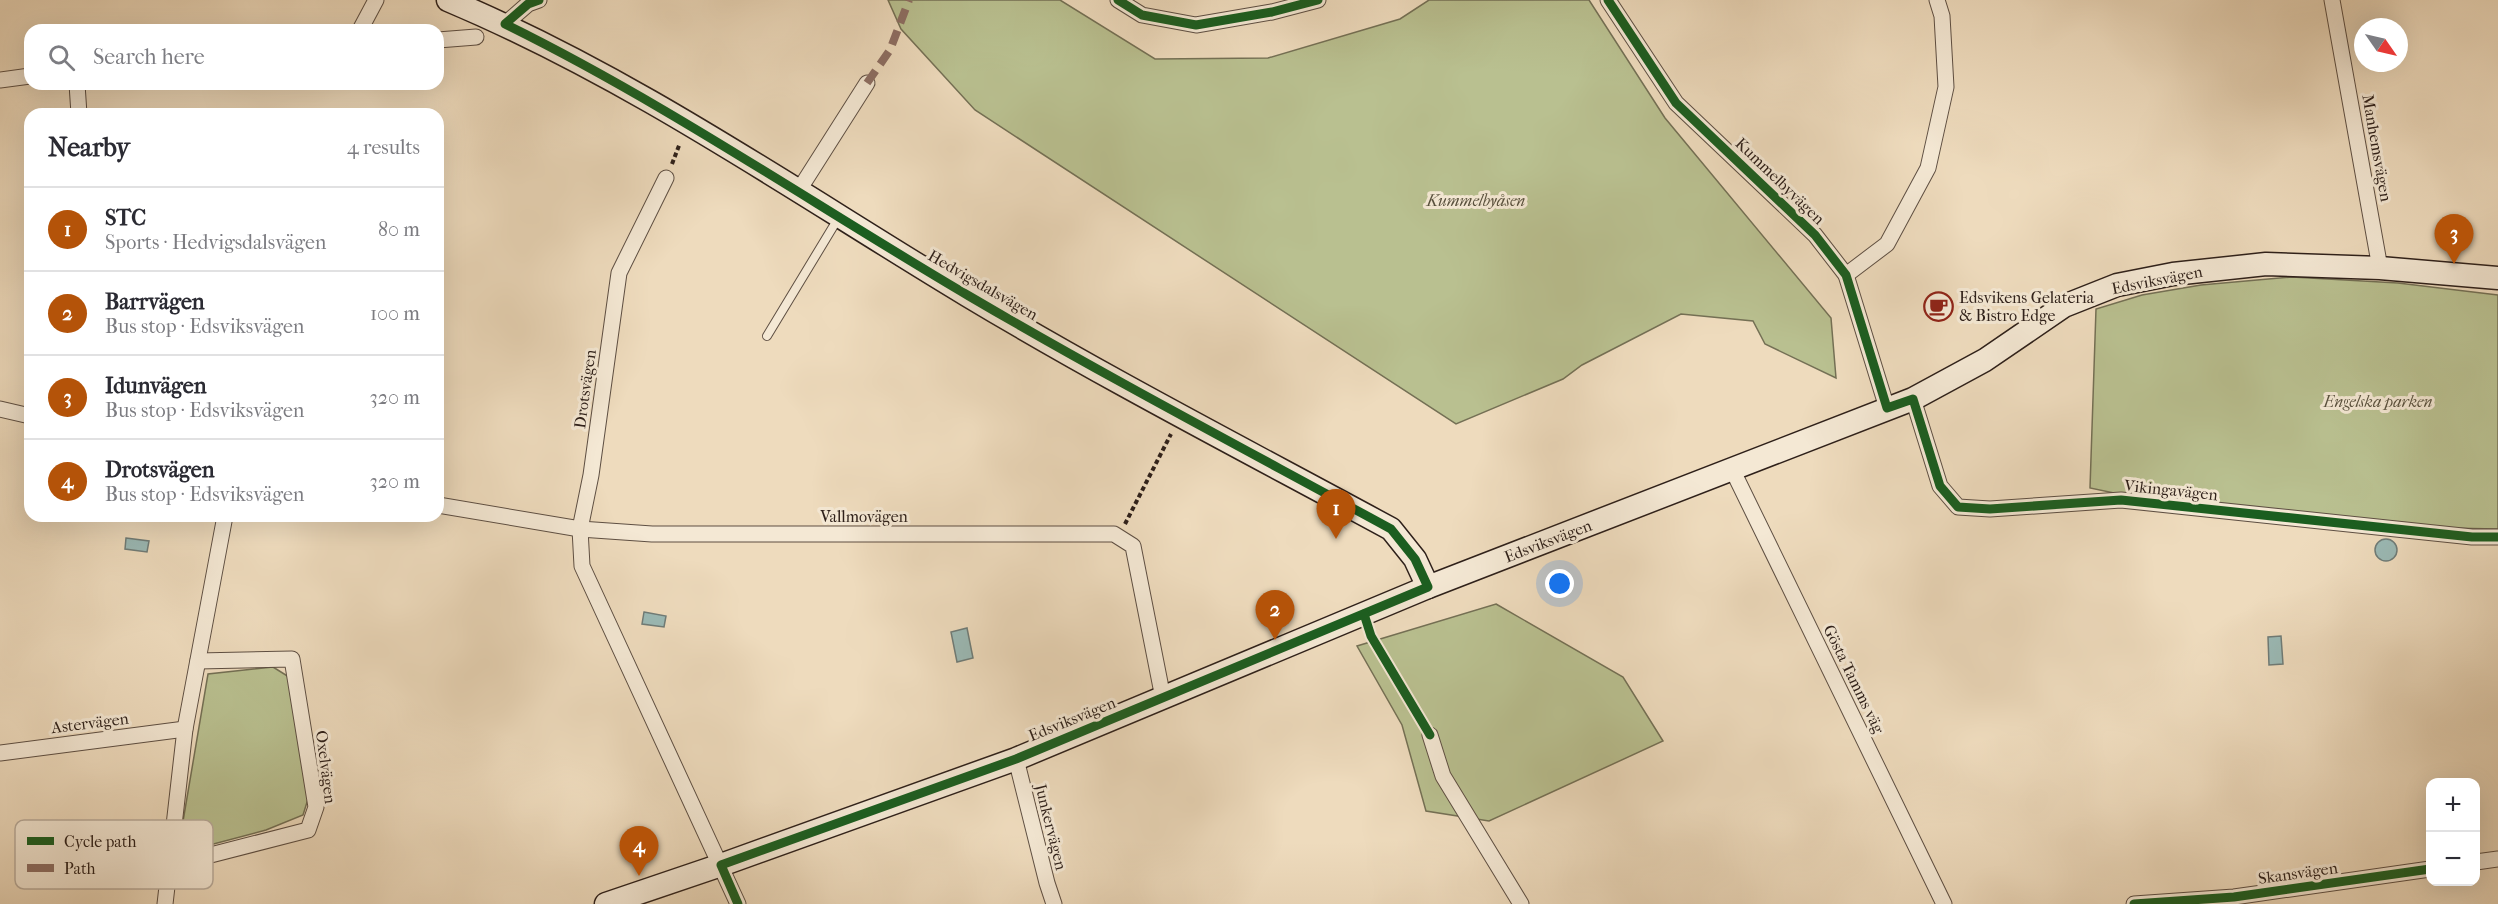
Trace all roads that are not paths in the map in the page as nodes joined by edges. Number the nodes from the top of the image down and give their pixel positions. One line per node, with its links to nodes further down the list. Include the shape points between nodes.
1 (376, 0): 9 (street)
2 (448, 0): 10 (street, Hedvigsdalsvägen)
3 (539, 0): 10 (street, via 528,4)
4 (1118, 0): 5 (street, via 1142,15 1196,25)
5 (1318, 0)
6 (1608, 0): 22 (street, Kummelbyvägen, via 1676,103 1815,235)
7 (1937, 0): 22 (street, via 1946,87 1928,168 1887,244)
8 (2332, 0): 21 (street, Manhemsvägen)
9 (363, 24)
10 (505, 24): 19 (street, Hedvigsdalsvägen, via 570,56)
11 (476, 37): 12 (street)
12 (444, 40)
13 (24, 77): 14 (street)
14 (0, 80)
15 (867, 83): 19 (street)
16 (78, 90): 17 (street)
17 (79, 108)
18 (666, 178): 32 (street, Drotsvägen, via 619,273)
19 (799, 190): 20 (street, Hedvigsdalsvägen)
20 (840, 216): 24 (lane); 34 (street, Hedvigsdalsvägen, via 968,296 1390,529 1415,560)
21 (2380, 268): 23 (street, Edsviksvägen); 25 (street, Edsviksvägen, via 2266,264 2173,274 2117,285 2064,306 1985,360)
22 (1846, 275): 26 (street, Kummelbyvägen)
23 (2498, 278)
24 (767, 336)
25 (1913, 399): 26 (street, Edsviksvägen); 33 (street, Vikingavägen, via 1940,486 1958,507 1990,509 2121,500)
26 (1887, 408): 29 (street, Edsviksvägen)
27 (0, 409): 28 (street)
28 (24, 415)
29 (1732, 469): 34 (street, Edsviksvägen); 53 (street, Gösta Tamms väg)
30 (444, 506): 32 (street, Vallmovägen)
31 (224, 522): 35 (street)
32 (580, 529): 36 (street, Vallmovägen, via 652,534 1114,534 1133,546); 45 (street, Drotsvägen, via 582,566)
33 (2498, 537)
34 (1428, 587): 36 (street, Edsviksvägen)
35 (198, 662): 37 (street); 42 (street, Oxelvägen, via 292,659 316,807 308,830)
36 (1163, 698): 40 (street, Edsviksvägen)
37 (185, 729): 39 (street, Astervägen); 41 (street)
38 (1430, 735): 52 (street, via 1443,776)
39 (0, 753)
40 (1016, 759): 45 (street, Edsviksvägen); 51 (street, Junkervägen)
41 (174, 820)
42 (213, 854)
43 (2498, 859): 44 (street)
44 (2480, 861)
45 (721, 865): 49 (street, Edsviksvägen); 50 (street, Drotsvägen)
46 (2426, 869): 54 (street, Skansvägen, via 2234,897)
47 (166, 889): 48 (street)
48 (165, 904)
49 (606, 904)
50 (738, 904)
51 (1054, 904)
52 (1521, 904)
53 (1944, 904)
54 (2134, 904)

